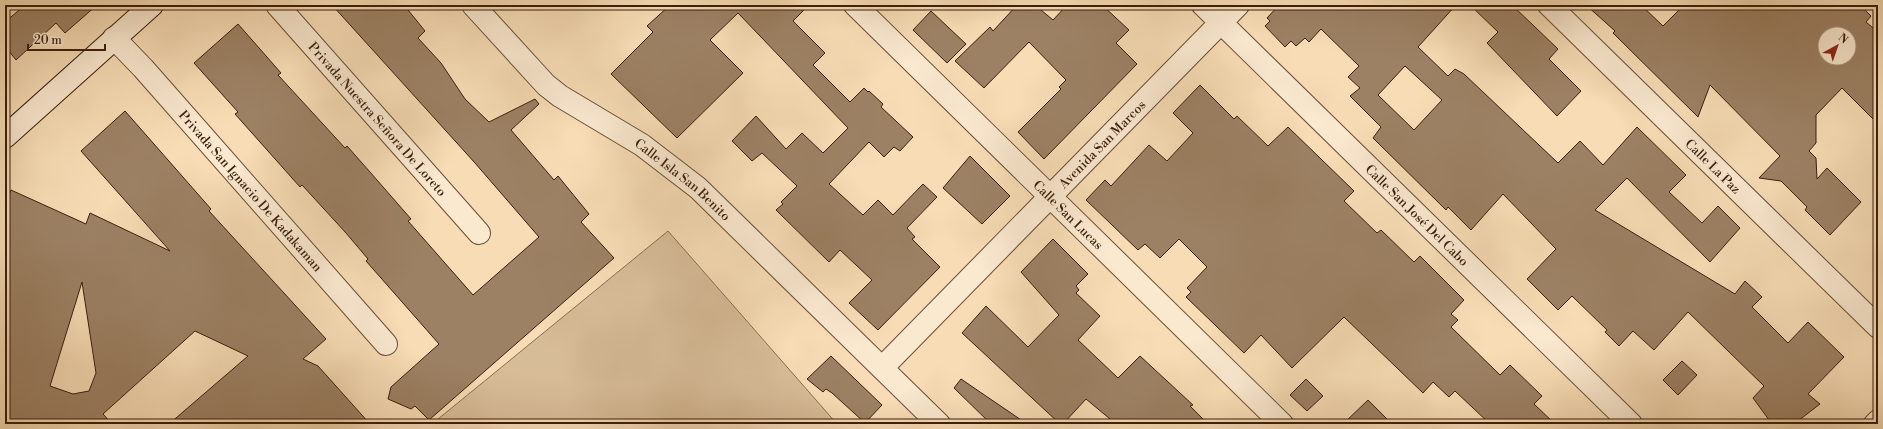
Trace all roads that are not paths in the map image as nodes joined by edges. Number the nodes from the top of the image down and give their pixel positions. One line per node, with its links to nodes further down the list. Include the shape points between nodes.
1 (152, 5): 9 (street)
2 (277, 5): 12 (street, Privada Nuestra Señora De Loreto)
3 (473, 5): 15 (street, Calle Isla San Benito, via 546,85 642,145 698,188)
4 (855, 5): 11 (street, Calle San Lucas)
5 (1203, 5): 8 (street, Calle San José Del Cabo)
6 (1238, 5): 8 (street, Avenida San Marcos)
7 (1549, 5): 13 (street, Calle La Paz)
8 (1221, 23): 11 (street, Avenida San Marcos); 19 (street, Calle San José Del Cabo)
9 (114, 38): 10 (street); 14 (street, Privada San Ignacio De Kadakaman)
10 (5, 137)
11 (1050, 196): 15 (street, Avenida San Marcos); 18 (street, Calle San Lucas)
12 (479, 232)
13 (1878, 327)
14 (386, 344)
15 (882, 368): 17 (street, Calle Isla San Benito)
16 (1878, 421): 20 (street)
17 (939, 424)
18 (1282, 424)
19 (1631, 424)
20 (1875, 424)

